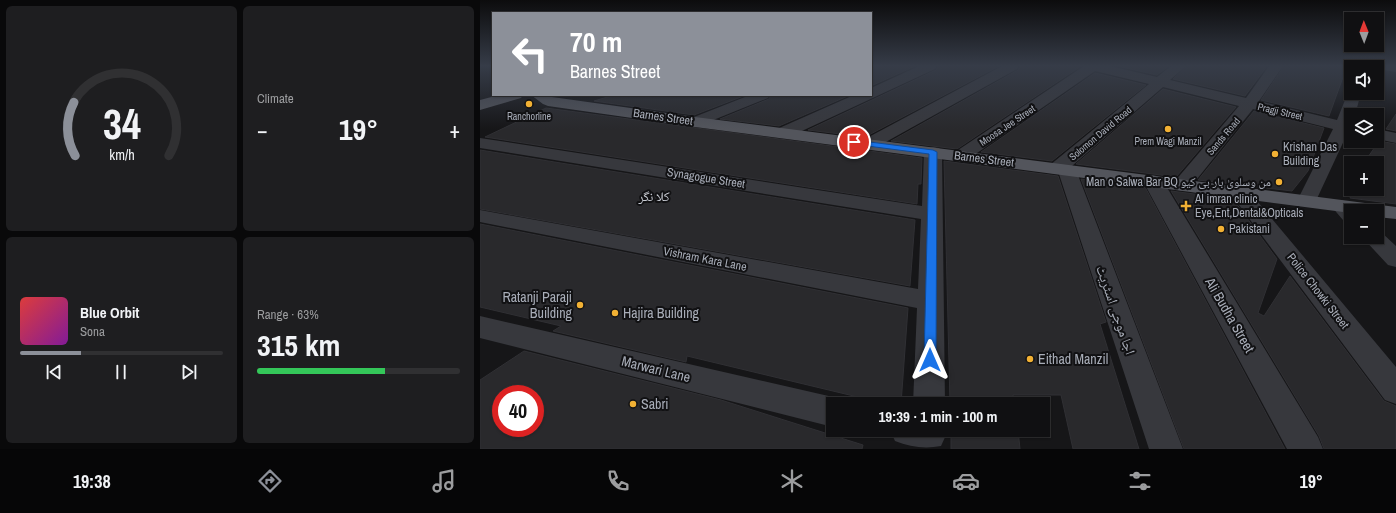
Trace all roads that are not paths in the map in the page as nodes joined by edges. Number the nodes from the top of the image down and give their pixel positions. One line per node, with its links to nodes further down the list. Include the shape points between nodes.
1 (884, 87): 7 (street)
2 (974, 87): 21 (street)
3 (1060, 87): 23 (street, Moosa Jee Street)
4 (1155, 87): 24 (street, Solomon David Road)
5 (1182, 87): 12 (street, Pragji Street)
6 (1261, 87): 12 (street, Sands Road)
7 (872, 93)
8 (760, 96): 14 (street)
9 (864, 96): 16 (street)
10 (512, 97): 11 (main road, Barnes Street); 13 (main road, Barnes Street)
11 (542, 97): 14 (main road, Barnes Street)
12 (1250, 103): 15 (street, Pragji Street); 26 (street, Sands Road)
13 (480, 105)
14 (695, 122): 16 (main road, Barnes Street)
15 (1344, 126)
16 (783, 133): 21 (main road, Barnes Street)
17 (1344, 133): 28 (street)
18 (1384, 135): 19 (street)
19 (1396, 138)
20 (480, 143): 32 (street, Synagogue Street)
21 (869, 144): 22 (main road, Barnes Street)
22 (933, 152): 23 (main road, Barnes Street); 32 (street)
23 (961, 156): 24 (main road, Barnes Street)
24 (1062, 169): 25 (main road, Barnes Street); 41 (street, اجا موجی اسٹریٹ)
25 (1153, 181): 26 (main road, Barnes Street); 42 (street, Ali Budha Street)
26 (1182, 185): 27 (main road, Barnes Street)
27 (1240, 192): 28 (main road, Barnes Street); 38 (street, Police Chowki Street)
28 (1308, 201): 29 (main road, Barnes Street)
29 (1344, 210)
30 (1384, 213): 31 (main road, Barnes Street)
31 (1396, 213)
32 (931, 214): 36 (street)
33 (480, 216): 36 (street, Vishram Kara Lane)
34 (1380, 244): 35 (street)
35 (1396, 259)
36 (931, 301): 39 (street)
37 (480, 327): 40 (street, Marwari Lane)
38 (1396, 390)
39 (927, 397)
40 (826, 410)
41 (1166, 449)
42 (1306, 449)

